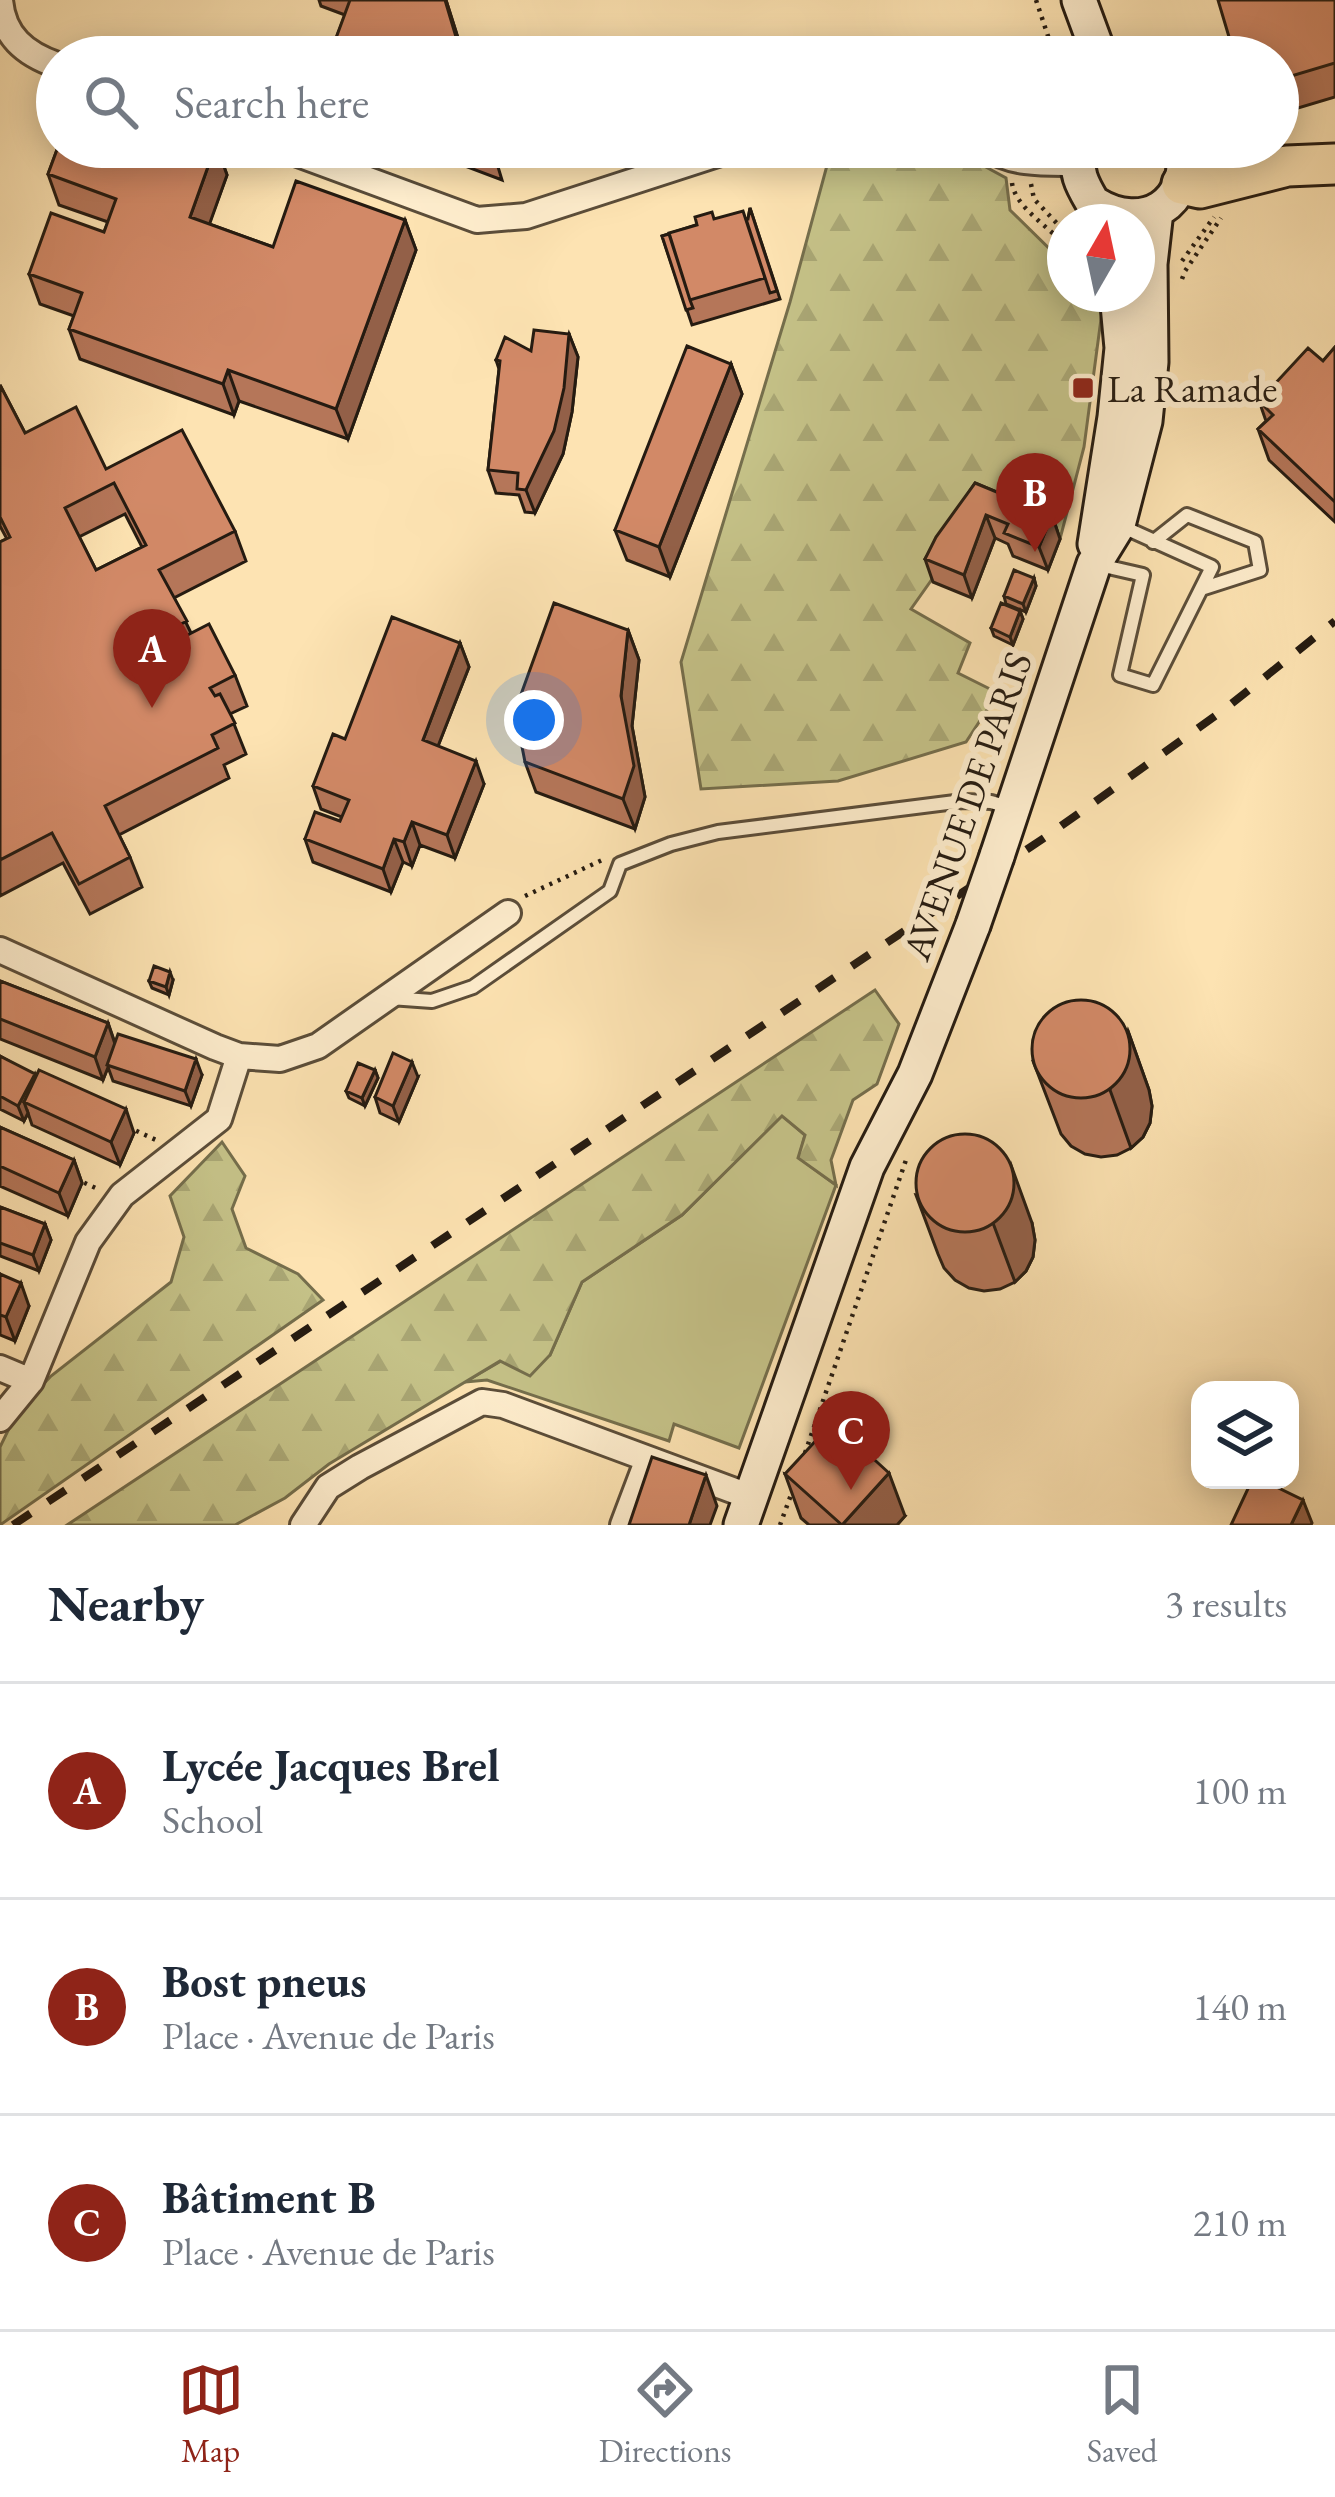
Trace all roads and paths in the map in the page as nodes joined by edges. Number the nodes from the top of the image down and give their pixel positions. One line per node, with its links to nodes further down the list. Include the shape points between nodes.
1 (0, 0): 8 (street)
2 (1036, 0): 5 (path)
3 (1058, 0): 6 (main road)
4 (1079, 0): 7 (main road)
5 (1048, 36)
6 (1070, 36)
7 (1104, 36)
8 (6, 39): 9 (street)
9 (36, 58)
10 (1335, 164): 11 (highway)
11 (1299, 166)
12 (336, 168): 13 (street, via 477,220 526,216)
13 (674, 168)
14 (1079, 168): 19 (main road)
15 (1279, 168): 17 (highway)
16 (1174, 181): 17 (highway, via 1200,188); 20 (main road); 26 (main road, via 1150,264 1148,402)
17 (1224, 182): 24 (path, via 1226,208 1186,262)
18 (1031, 183): 22 (path)
19 (1094, 204)
20 (1153, 204)
21 (1024, 206): 23 (path)
22 (1047, 213)
23 (1047, 228)
24 (1180, 286)
25 (1119, 312): 28 (main road, via 1122,348)
26 (1118, 525): 27 (lane); 28 (main road)
27 (1153, 542): 29 (lane, via 1212,567); 29 (lane, via 1187,515 1255,542 1260,570)
28 (1094, 564): 29 (lane, via 1143,575 1120,675 1153,685); 30 (main road, AVENUE DE PARIS)
29 (1201, 589)
30 (1013, 808): 33 (lane, via 963,801 671,844 620,864 610,891 473,987 431,1001); 46 (main road, AVENUE DE PARIS, bridge, via 915,1074 867,1167)
31 (508, 914): 33 (street)
32 (0, 950): 34 (street)
33 (388, 997): 34 (street, via 318,1046 280,1059)
34 (239, 1057): 36 (street, via 219,1119)
35 (120, 1124): 36 (path)
36 (177, 1150): 39 (street)
37 (909, 1150): 44 (path)
38 (60, 1171): 39 (path)
39 (120, 1199): 41 (street, via 88,1242)
40 (0, 1368): 41 (street)
41 (31, 1381): 42 (street)
42 (0, 1419)
43 (648, 1459): 46 (street); 47 (street, via 482,1402 328,1487); 48 (street)
44 (799, 1471)
45 (792, 1491): 49 (path)
46 (752, 1516)
47 (305, 1524)
48 (623, 1525)
49 (780, 1525)

